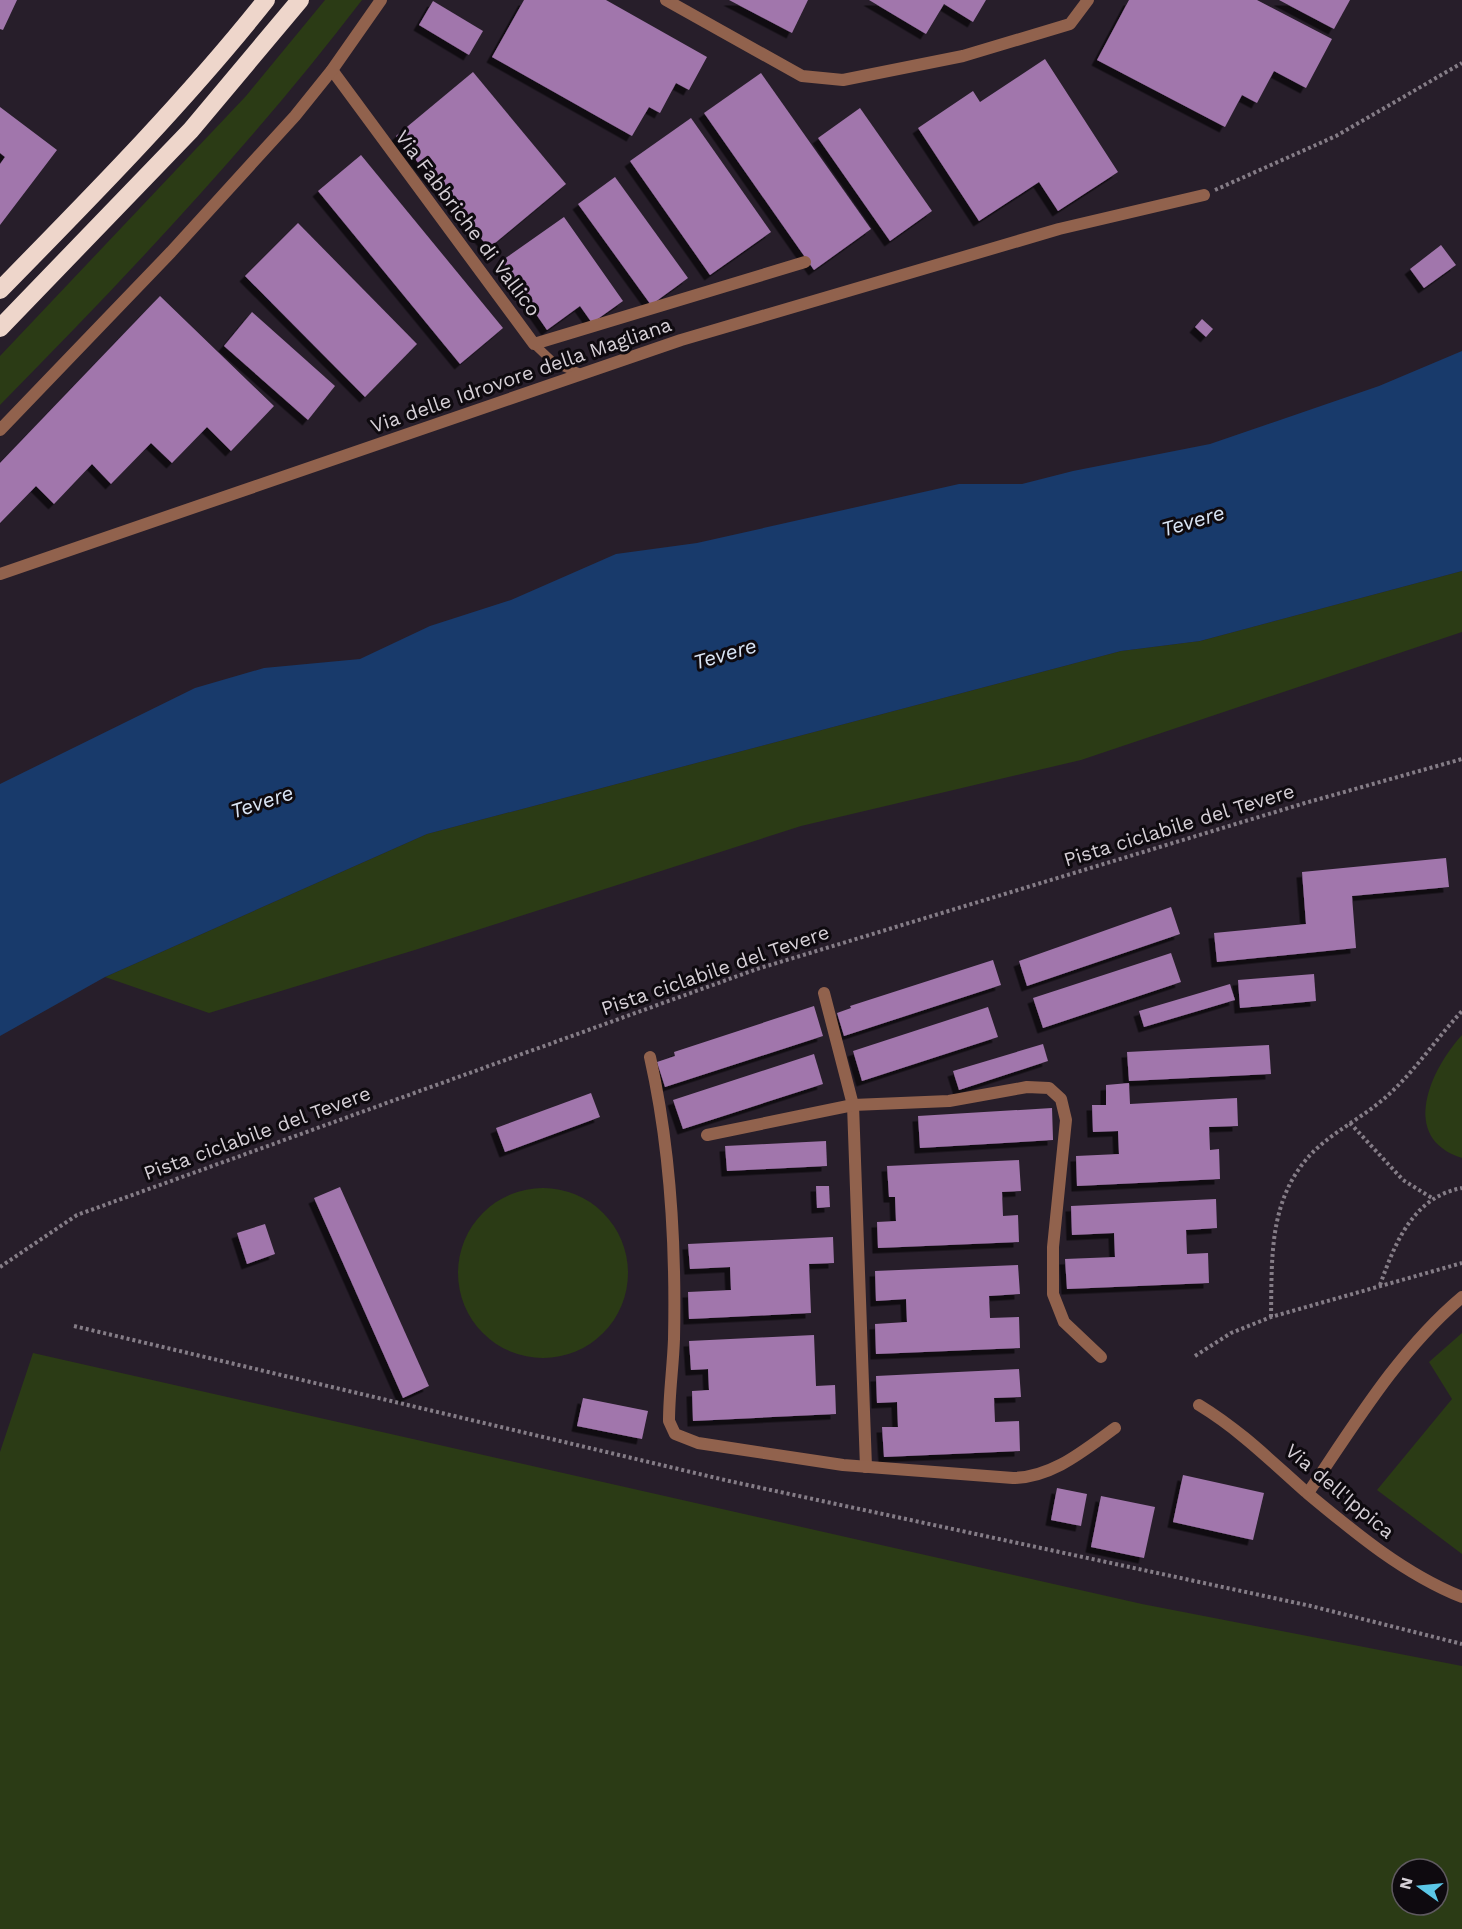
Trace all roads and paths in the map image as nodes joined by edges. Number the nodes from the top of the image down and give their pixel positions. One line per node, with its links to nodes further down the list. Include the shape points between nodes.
1 (266, 0): 10 (highway, via 169,114)
2 (300, 0): 11 (highway, via 191,130)
3 (381, 0): 7 (street)
4 (666, 0): 5 (street, via 802,76 843,80 963,56 1070,24)
5 (1088, 0)
6 (1462, 63): 8 (path, via 1336,136)
7 (332, 70): 12 (street, Via Fabbriche di Vallico); 14 (street, via 171,252)
8 (1204, 195): 13 (street, Via delle Idrovore della Magliana, via 1059,229 681,340)
9 (805, 262): 12 (street, Via Fabbriche di Vallico)
10 (0, 290)
11 (0, 328)
12 (534, 344): 13 (lane, via 554,363)
13 (582, 374): 15 (street, Via delle Idrovore della Magliana)
14 (0, 430)
15 (0, 574)
16 (1462, 759): 26 (path, Pista ciclabile del Tevere, via 757,969 77,1215)
17 (824, 993): 20 (street)
18 (1462, 1011): 21 (path, via 1399,1084)
19 (650, 1057): 35 (street, via 663,1113 670,1176 674,1313 671,1428 681,1438 698,1443)
20 (853, 1105): 22 (street); 32 (street, via 962,1100 1035,1086 1049,1088 1059,1095 1066,1130 1053,1247 1053,1294 1064,1322); 35 (street)
21 (1350, 1122): 24 (path, via 1403,1180); 29 (path, via 1307,1159 1283,1197 1274,1227)
22 (707, 1135)
23 (1462, 1188): 24 (path)
24 (1432, 1198): 27 (path, via 1412,1217)
25 (1462, 1263): 27 (path)
26 (0, 1267)
27 (1380, 1286): 29 (path)
28 (1462, 1297): 36 (street, via 1434,1323 1398,1367)
29 (1271, 1317): 31 (path, via 1231,1334)
30 (74, 1326): 38 (path, via 729,1481 1311,1606)
31 (1195, 1356)
32 (1101, 1357)
33 (1199, 1405): 36 (street, Via dell'Ippica, via 1246,1437)
34 (1115, 1428): 35 (street, via 1062,1465 1025,1478)
35 (866, 1467)
36 (1308, 1493): 37 (street, Via dell'Ippica, via 1396,1562)
37 (1462, 1597)
38 (1462, 1644)

